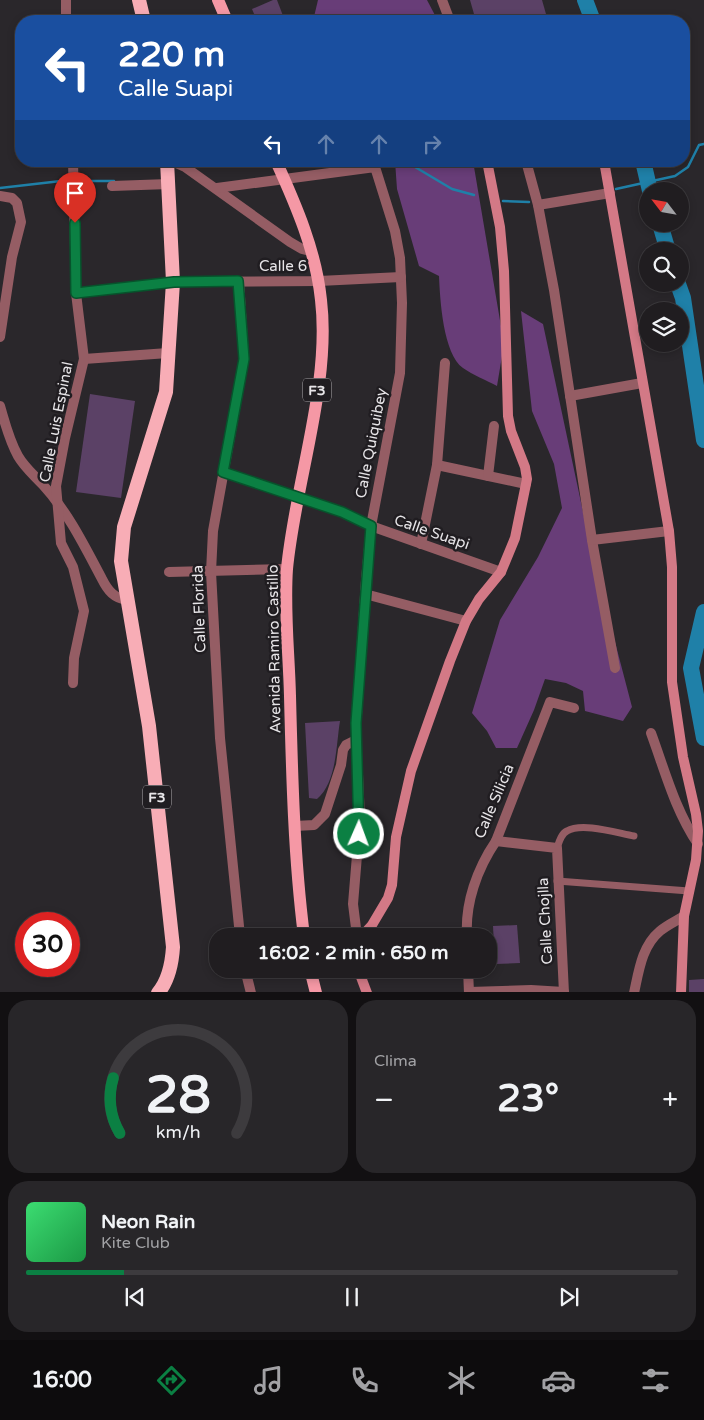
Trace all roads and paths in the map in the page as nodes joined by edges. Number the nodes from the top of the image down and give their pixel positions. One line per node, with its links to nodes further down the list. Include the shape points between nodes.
1 (66, 0): 5 (street)
2 (139, 0): 6 (highway)
3 (218, 0): 7 (main road)
4 (442, 0): 8 (street)
5 (66, 15)
6 (143, 15)
7 (224, 15)
8 (448, 15)
9 (73, 167): 28 (street, Calle Luis Espinal)
10 (167, 167): 17 (highway, F3)
11 (185, 167): 19 (street)
12 (279, 167): 16 (main road, Avenida Ramiro Castillo / F3)
13 (488, 167): 40 (main road, via 500,227 504,271 508,416 526,467)
14 (528, 167): 22 (street)
15 (605, 167): 20 (main road)
16 (284, 179): 19 (street); 23 (main road, Avenida Ramiro Castillo / F3, via 293,196); 24 (street, Calle Quiquibey, via 375,167 395,231)
17 (169, 184): 18 (street); 27 (highway, F3)
18 (112, 186)
19 (216, 188): 23 (street, via 290,242)
20 (610, 193): 22 (street); 33 (main road)
21 (0, 196): 29 (street, via 12,198 17,203 21,222 12,257)
22 (538, 205): 34 (street)
23 (310, 251): 26 (main road, Avenida Ramiro Castillo / F3)
24 (401, 277): 26 (street, Calle 6); 43 (street, Calle Quiquibey, via 400,373)
25 (238, 281): 26 (street, Calle 6); 27 (street, Calle 6); 38 (street, Calle Florida, via 244,359)
26 (318, 281): 41 (main road, Avenida Ramiro Castillo / F3, via 321,353)
27 (174, 282): 28 (street, Calle 6); 30 (highway, F3)
28 (76, 293): 31 (street, Calle Luis Espinal)
29 (0, 337)
30 (168, 353): 31 (street); 52 (highway, F3, via 166,392 124,527 121,561)
31 (84, 359): 42 (street, Calle Luis Espinal, via 56,486)
32 (445, 363): 37 (street)
33 (642, 383): 34 (street); 44 (main road)
34 (570, 396): 45 (street)
35 (0, 406): 42 (street, via 9,440 19,458)
36 (494, 426): 39 (street)
37 (437, 465): 39 (street); 46 (street)
38 (223, 472): 41 (street, Calle Suapi); 49 (street, Calle Florida, via 213,531)
39 (488, 476): 40 (street)
40 (526, 484): 50 (main road, via 515,538)
41 (298, 497): 43 (street, Calle Suapi); 47 (main road, Avenida Ramiro Castillo / F3)
42 (60, 508): 52 (street, via 83,540 108,590); 55 (street, Calle Luis Espinal, via 61,543 72,567 84,611 74,658)
43 (371, 526): 46 (street, Calle Suapi); 51 (street, Calle Quiquibey)
44 (669, 531): 45 (street); 59 (main road, via 672,682 682,757)
45 (592, 540): 54 (street)
46 (421, 544): 50 (street, Calle Suapi)
47 (287, 569): 49 (street); 60 (main road, Avenida Ramiro Castillo / F3)
48 (169, 572): 49 (street)
49 (211, 572): 68 (street, Calle Florida, via 220,738)
50 (500, 572): 53 (main road)
51 (365, 594): 53 (street); 58 (street, Calle Quiquibey)
52 (127, 600): 77 (highway, F3, via 149,726 173,947 169,972)
53 (466, 621): 71 (main road, via 411,770 396,837 388,898)
54 (615, 668)
55 (73, 683)
56 (574, 708): 62 (street, Calle Silicia, via 550,702)
57 (652, 733): 63 (street, via 672,796)
58 (356, 740): 60 (street, via 343,750 325,814 314,825); 70 (street, Calle Quiquibey, via 360,819 353,904)
59 (701, 817): 63 (main road)
60 (295, 826): 69 (main road, Avenida Ramiro Castillo / F3)
61 (634, 836): 64 (street, via 592,828 567,830)
62 (496, 841): 64 (street); 72 (street, Calle Silicia, via 487,853 475,883 469,903)
63 (698, 844): 66 (main road)
64 (557, 848): 65 (street, Calle Chojlla)
65 (557, 881): 66 (street); 82 (street, Calle Chojlla)
66 (689, 891): 67 (main road)
67 (684, 916): 83 (street, via 650,942 639,968); 84 (main road)
68 (239, 928)
69 (303, 928)
70 (355, 928)
71 (370, 928)
72 (467, 928)
73 (247, 978): 78 (street)
74 (312, 978): 79 (main road)
75 (362, 978): 80 (main road)
76 (468, 978): 81 (street)
77 (158, 992)
78 (251, 992)
79 (316, 992)
80 (367, 992)
81 (469, 992): 82 (street)
82 (564, 992)
83 (634, 992)
84 (681, 992)

